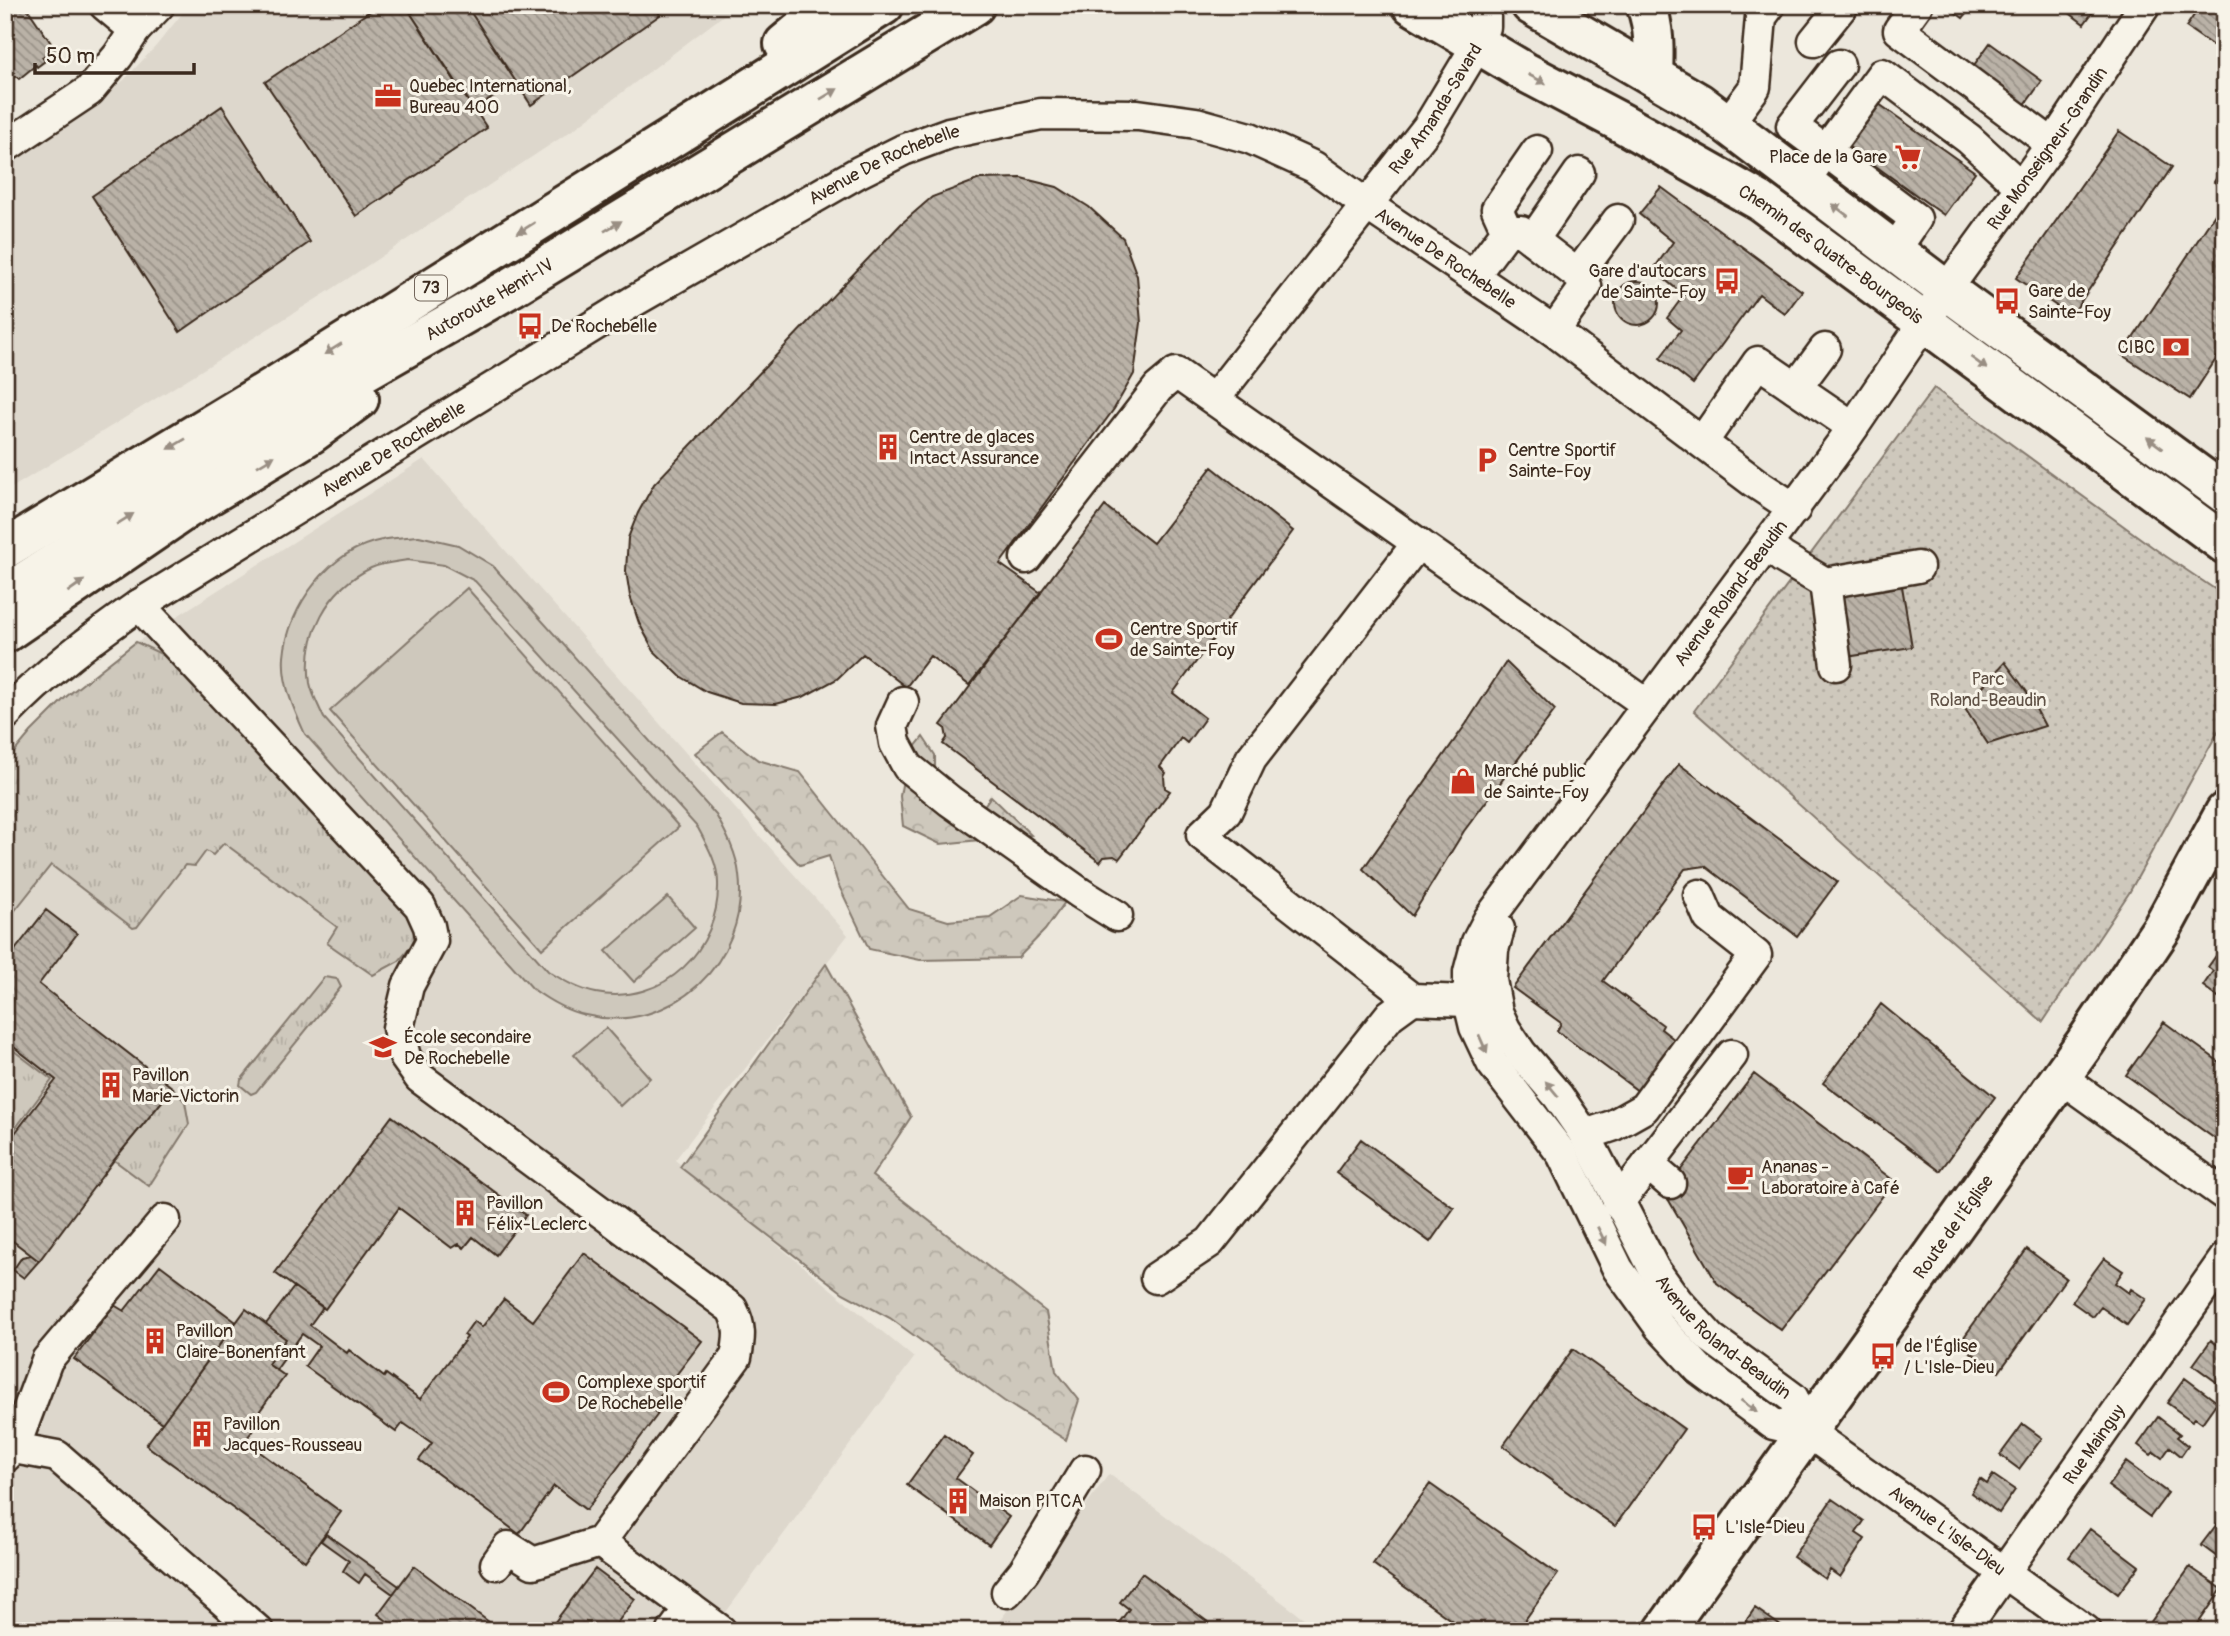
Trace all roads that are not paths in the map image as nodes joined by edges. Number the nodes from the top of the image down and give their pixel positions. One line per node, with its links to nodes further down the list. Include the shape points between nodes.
1 (105, 5): 14 (street)
2 (159, 5): 14 (street)
3 (831, 5): 20 (main road)
4 (884, 5): 20 (main road, 73)
5 (975, 5): 52 (main road, Autoroute Henri-IV / 73, one-way to 5, via 297,410 512,286)
6 (1412, 5): 16 (main road, Chemin des Quatre-Bourgeois)
7 (1485, 5): 16 (street, Rue Amanda-Savard, via 1485,27)
8 (1531, 5): 18 (main road, Chemin des Quatre-Bourgeois)
9 (1646, 5): 18 (main road, via 1655,49)
10 (1770, 5): 19 (street, via 1761,17 1755,87)
11 (1843, 5): 15 (street)
12 (1917, 5): 21 (street, via 1899,30)
13 (2144, 6): 21 (street, Rue Monseigneur-Grandin)
14 (135, 30): 22 (street, via 89,91)
15 (1814, 41)
16 (1478, 44): 28 (street, Rue Amanda-Savard, via 1428,127); 35 (main road, Chemin des Quatre-Bourgeois, one-way to 35, via 1760,201)
17 (1839, 65): 24 (street, via 1792,126)
18 (1653, 75): 19 (main road, Chemin des Quatre-Bourgeois)
19 (1727, 125): 26 (main road, Chemin des Quatre-Bourgeois)
20 (664, 143): 47 (main road, 73, one-way to 47)
21 (2052, 144): 27 (street, Rue Monseigneur-Grandin)
22 (5, 147)
23 (1536, 151): 30 (street, via 1497,209)
24 (1825, 152): 26 (street); 27 (street, via 1882,74 1969,139); 31 (street, via 1916,219)
25 (1579, 173): 30 (street)
26 (1802, 182): 31 (main road, Chemin des Quatre-Bourgeois, one-way to 26)
27 (2021, 187): 34 (street, Rue Monseigneur-Grandin)
28 (1367, 205): 33 (street, Avenue De Rochebelle); 39 (street, Rue Amanda-Savard); 51 (street, Avenue De Rochebelle, via 1314,167 1250,138 1196,123 1138,115 1041,114 949,132 859,173 634,301)
29 (1618, 220): 32 (street)
30 (1520, 236): 32 (street); 33 (street)
31 (1894, 251): 34 (main road, Chemin des Quatre-Bourgeois)
32 (1577, 274): 36 (street, via 1586,286)
33 (1474, 275): 36 (street, Avenue De Rochebelle)
34 (1945, 290): 35 (street, Avenue Roland-Beaudin); 42 (main road, Chemin des Quatre-Bourgeois, one-way to 34)
35 (1925, 322): 40 (street, Avenue Roland-Beaudin); 45 (main road, Chemin des Quatre-Bourgeois, one-way to 45)
36 (1554, 331): 41 (street, Avenue De Rochebelle)
37 (1825, 349): 38 (street)
38 (1796, 388): 40 (street); 41 (street, via 1758,362)
39 (1214, 398): 44 (street); 48 (street, via 1176,373 1157,388)
40 (1853, 428): 43 (street, Avenue Roland-Beaudin)
41 (1703, 442): 43 (street, Avenue De Rochebelle)
42 (2225, 494)
43 (1795, 509): 46 (street, Avenue Roland-Beaudin)
44 (1418, 543): 55 (street); 61 (street, via 1251,760 1226,812 1202,835)
45 (2225, 544)
46 (1767, 545): 50 (street); 55 (street, Avenue Roland-Beaudin)
47 (5, 549)
48 (1026, 558)
49 (1918, 566): 50 (street)
50 (1825, 583): 53 (street)
51 (139, 605): 56 (street, Avenue De Rochebelle, via 95,636); 74 (street, via 420,906 432,941 408,986 398,1028 405,1057 420,1078 732,1309 741,1335 736,1357)
52 (9, 623)
53 (1836, 666)
54 (903, 702): 60 (street, via 892,726 908,767)
55 (1648, 705): 62 (street, Avenue Roland-Beaudin, via 1510,891)
56 (5, 715)
57 (2225, 812): 58 (main road, Route de l'Église)
58 (2215, 858): 64 (main road, Route de l'Église)
59 (1699, 895): 65 (street, via 1709,918 1756,955 1644,1108)
60 (1117, 916)
61 (1412, 999): 62 (street); 70 (street, via 1390,1015 1210,1242)
62 (1482, 1002): 65 (street, Avenue Roland-Beaudin, one-way to 62); 71 (street, Avenue Roland-Beaudin, one-way to 71, via 1475,1027 1492,1063 1562,1154 1618,1269 1660,1327 1699,1368 1773,1424)
63 (1732, 1055): 67 (street, via 1660,1174)
64 (2060, 1077): 66 (street); 71 (main road, Route de l'Église)
65 (1585, 1135): 67 (street, Avenue Roland-Beaudin)
66 (2225, 1195)
67 (1618, 1203): 71 (street, Avenue Roland-Beaudin, via 1676,1301 1712,1338 1793,1398)
68 (165, 1220): 72 (street, via 47,1360)
69 (2225, 1258): 76 (street, Rue Mainguy)
70 (1156, 1278)
71 (1808, 1432): 76 (street, Avenue L'Isle-Dieu); 81 (main road, Route de l'Église)
72 (10, 1452): 79 (street, via 57,1456)
73 (1085, 1470): 77 (street, via 1024,1572)
74 (600, 1542): 75 (street, via 533,1563 509,1547); 78 (street)
75 (496, 1564)
76 (2003, 1572): 82 (street, Rue Mainguy); 83 (street, Avenue L'Isle-Dieu)
77 (1007, 1592)
78 (681, 1619): 80 (street)
79 (258, 1631)
80 (721, 1631)
81 (1664, 1631)
82 (1964, 1631)
83 (2086, 1631)

